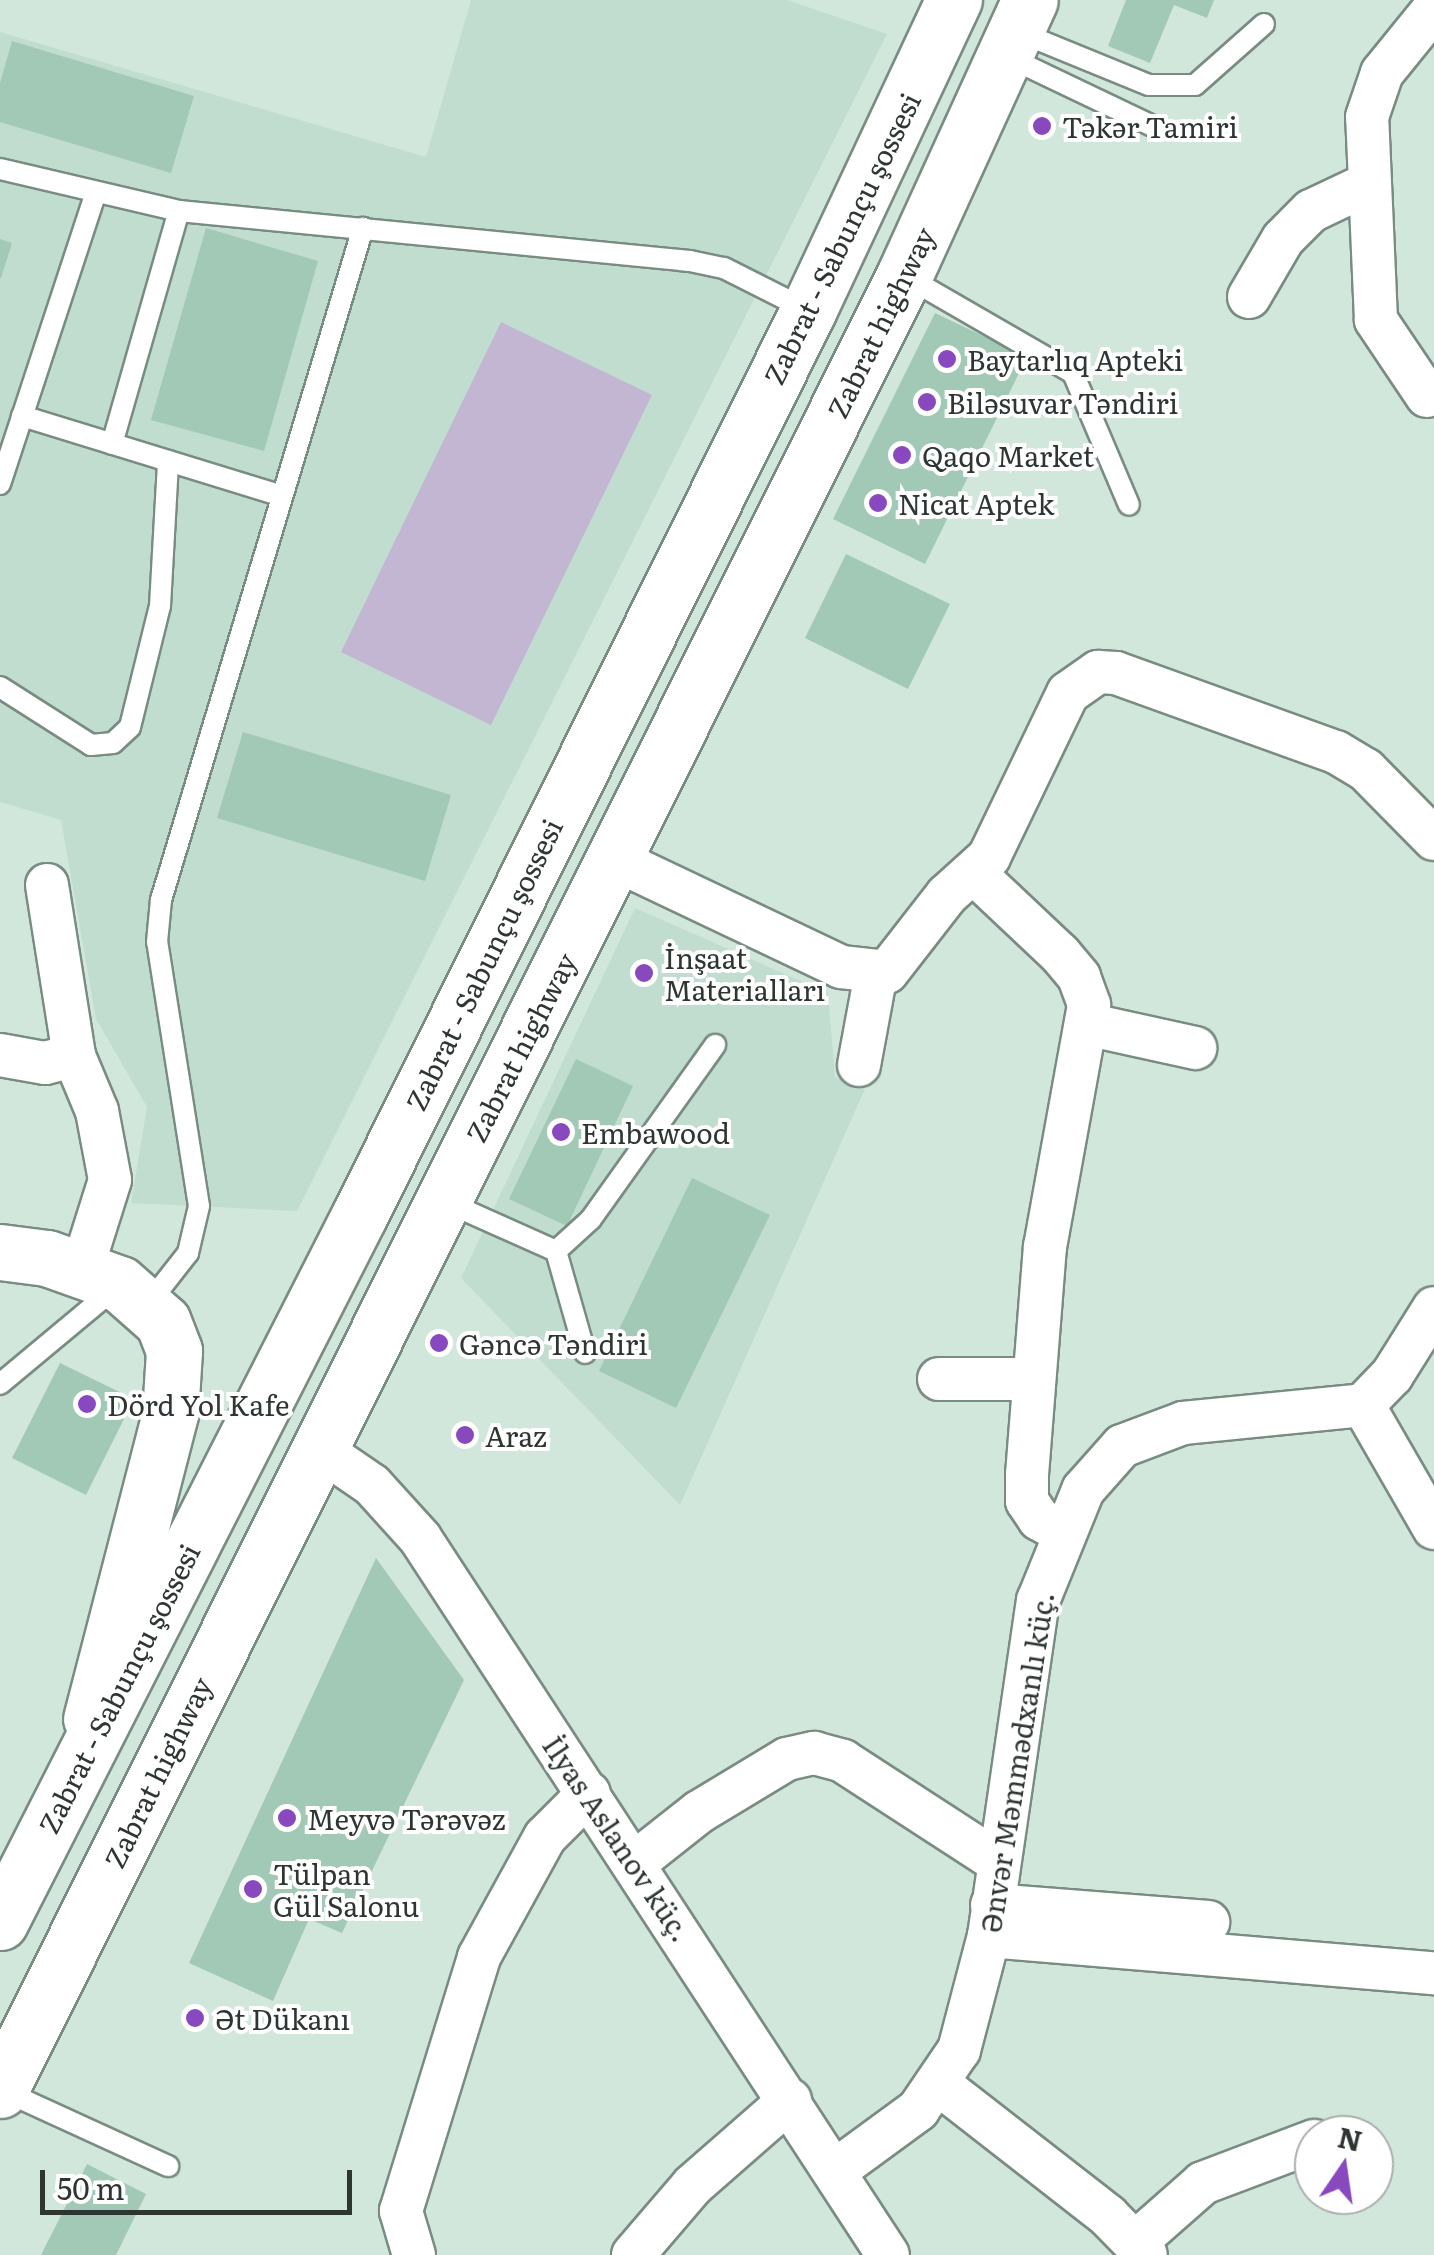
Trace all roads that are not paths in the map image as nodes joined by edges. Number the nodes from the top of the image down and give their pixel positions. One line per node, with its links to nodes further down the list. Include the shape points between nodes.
1 (954, 0): 13 (main road, Zabrat - Sabunçu şossesi)
2 (1434, 8): 7 (street, via 1370,95)
3 (1264, 24): 4 (lane, via 1211,76 1167,86 1149,85)
4 (1018, 29): 5 (lane); 11 (main road, Zabrat highway)
5 (1155, 127)
6 (0, 169): 8 (lane)
7 (1370, 184): 12 (street, via 1311,210 1283,239); 14 (street, via 1376,320)
8 (96, 192): 9 (lane); 15 (lane)
9 (178, 212): 10 (lane); 16 (lane)
10 (363, 228): 13 (lane, via 690,261 724,268); 19 (lane)
11 (904, 276): 20 (lane, via 1072,373); 23 (main road, Zabrat highway)
12 (1249, 298)
13 (808, 311): 46 (main road, Zabrat - Sabunçu şossesi)
14 (1427, 396)
15 (22, 416): 16 (lane); 18 (lane)
16 (112, 444): 17 (lane)
17 (168, 461): 19 (lane); 21 (lane, via 160,606 130,727 114,743 91,745)
18 (0, 484)
19 (282, 496): 36 (lane, via 161,900 157,942 200,1206 188,1253)
20 (1129, 505)
21 (0, 687)
22 (1434, 840): 24 (street, via 1366,770 1336,752 1098,672 1068,693 1006,829)
23 (614, 859): 26 (street, via 841,967); 33 (main road, Zabrat highway)
24 (974, 873): 26 (street, via 928,918 898,962); 27 (street, via 1078,977 1089,1006)
25 (47, 885): 31 (street)
26 (876, 974): 32 (street)
27 (1086, 1024): 29 (street); 40 (street, via 1053,1189)
28 (715, 1045): 34 (lane, via 591,1219)
29 (1195, 1048)
30 (0, 1056): 31 (street, via 45,1062)
31 (74, 1056): 36 (street, via 97,1111 110,1180)
32 (860, 1065)
33 (442, 1200): 34 (lane); 43 (main road, Zabrat highway)
34 (556, 1251): 38 (lane)
35 (0, 1252): 36 (main road)
36 (117, 1286): 41 (lane); 46 (main road, via 174,1351 173,1395)
37 (1434, 1308): 42 (street, via 1392,1375)
38 (585, 1352)
39 (939, 1379): 40 (street)
40 (1034, 1379): 45 (street, via 1027,1501 1039,1519)
41 (0, 1384)
42 (1363, 1405): 44 (street); 45 (street, Ənvər Məmmədxanlı küç., via 1182,1423 1153,1432 1122,1446 1102,1465)
43 (318, 1448): 47 (street, İlyas Aslanov küç., via 394,1504); 55 (main road, Zabrat highway)
44 (1434, 1528)
45 (1061, 1531): 49 (street, Ənvər Məmmədxanlı küç., via 1029,1645)
46 (80, 1762): 50 (main road, Zabrat - Sabunçu şossesi)
47 (588, 1792): 48 (street, İlyas Aslanov küç.); 61 (street, via 544,1836 479,1957 405,2196 402,2211)
48 (636, 1861): 49 (street, via 728,1794 787,1759 814,1753 843,1761); 56 (street, İlyas Aslanov küç.)
49 (998, 1861): 51 (street, Ənvər Məmmədxanlı küç.)
50 (4, 1905)
51 (991, 1921): 52 (street); 53 (street); 54 (street, Ənvər Məmmədxanlı küç., via 959,2050)
52 (1208, 1922)
53 (1434, 1974)
54 (940, 2086): 59 (street, Ənvər Məmmədxanlı küç., via 895,2130); 60 (street)
55 (0, 2089): 58 (lane)
56 (790, 2100): 59 (street, İlyas Aslanov küç.); 62 (street, via 693,2184)
57 (1294, 2148): 60 (street, via 1203,2182)
58 (168, 2166)
59 (836, 2170): 63 (street, İlyas Aslanov küç.)
60 (1141, 2248)
61 (414, 2255)
62 (633, 2255)
63 (888, 2255)

